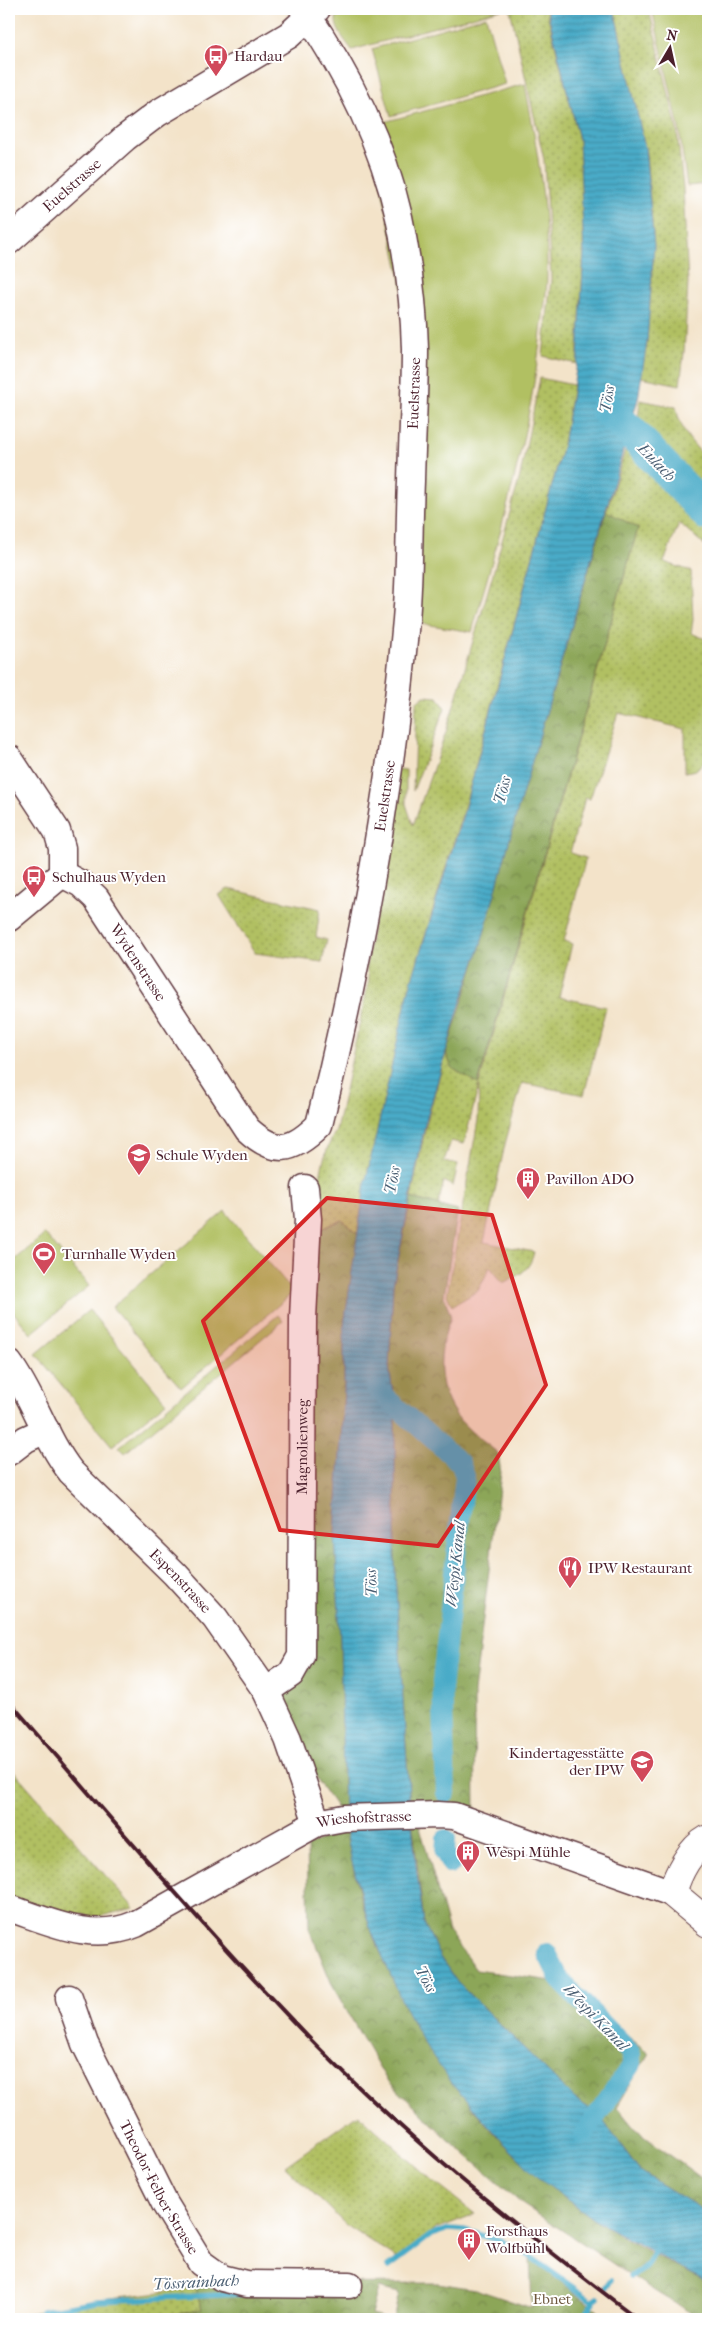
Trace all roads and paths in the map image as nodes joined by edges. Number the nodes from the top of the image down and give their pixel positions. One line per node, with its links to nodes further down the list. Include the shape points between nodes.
1 (310, 11): 2 (street, Euelstrasse, via 289,35 158,113 125,138); 6 (street, Euelstrasse, via 356,96 387,175 399,218 412,292 415,348 407,607 385,790 351,985 319,1125 306,1138)
2 (9, 241)
3 (9, 758): 4 (street, via 57,831 62,848)
4 (62, 874): 5 (street); 6 (street, Wydenstrasse, via 81,884 96,898 247,1129 261,1142 276,1148)
5 (9, 918)
6 (291, 1145)
7 (305, 1188): 11 (street, Magnolienweg, via 308,1219 303,1318 301,1656 291,1674)
8 (9, 1363): 9 (street, Espenstrasse, via 23,1382)
9 (46, 1430): 10 (street, via 26,1438); 11 (street, Espenstrasse, via 58,1456 71,1472 215,1618)
10 (9, 1452)
11 (266, 1691): 12 (street, Espenstrasse, via 288,1739)
12 (317, 1823): 14 (street, Wieshofstrasse, via 344,1818 454,1816); 15 (street, Wieshofstrasse, via 119,1931 78,1930)
13 (708, 1839): 14 (main road, via 693,1852)
14 (672, 1892): 16 (main road)
15 (9, 1908)
16 (708, 1923)
17 (69, 1998): 18 (street, Theodor-Felber-Strasse, via 85,2044 165,2204 201,2263 222,2278 246,2284)
18 (349, 2284)

